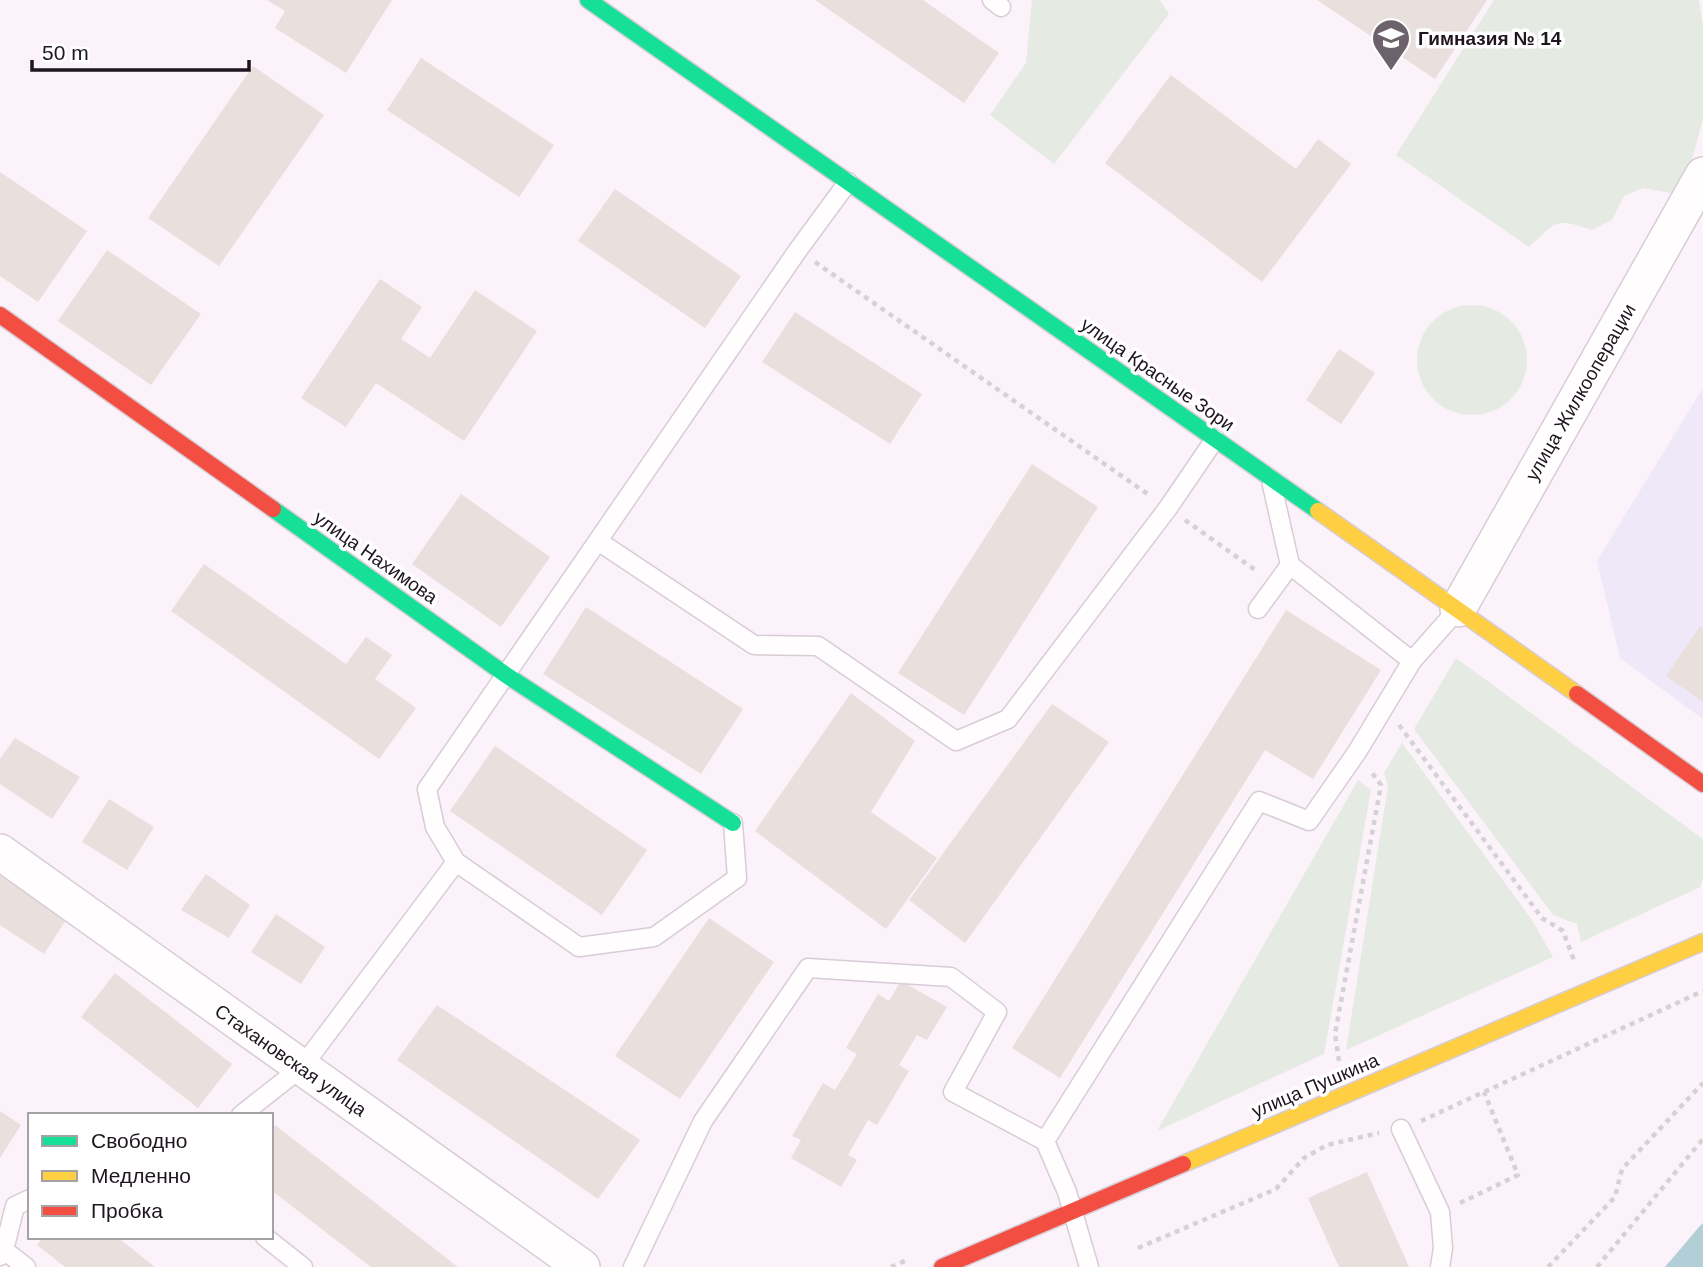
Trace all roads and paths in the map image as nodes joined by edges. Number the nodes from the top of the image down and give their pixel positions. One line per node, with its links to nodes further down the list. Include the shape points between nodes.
1 (588, 0): 3 (street, улица Красные Зори)
2 (1703, 175): 13 (street, улица Жилкооперации)
3 (848, 182): 4 (lane); 6 (street, улица Красные Зори)
4 (798, 250): 8 (path); 9 (lane)
5 (0, 315): 15 (street, улица Нахимова)
6 (1214, 439): 7 (street, улица Красные Зори); 8 (lane)
7 (1271, 479): 10 (lane); 13 (street, улица Красные Зори)
8 (1168, 508): 9 (lane, via 1008,719 956,741 818,646 754,645); 11 (path)
9 (598, 541): 15 (lane)
10 (1290, 565): 11 (lane); 14 (lane)
11 (1276, 584): 12 (lane)
12 (1258, 609)
13 (1458, 609): 14 (lane); 18 (street, улица Красные Зори)
14 (1412, 661): 16 (lane)
15 (506, 675): 19 (street, улица Нахимова); 21 (lane, via 427,789 435,827)
16 (1384, 706): 17 (lane); 23 (path, via 1542,918 1563,931)
17 (1357, 752): 26 (path, via 1381,785 1335,1034); 32 (lane, via 1309,821 1259,801)
18 (1703, 784)
19 (733, 823): 21 (lane, via 737,878 654,937 579,947)
20 (0, 852): 25 (street, Стахановская улица)
21 (456, 862): 25 (lane)
22 (1703, 942): 34 (street, улица Пушкина)
23 (1578, 971)
24 (1703, 991): 28 (path)
25 (302, 1067): 29 (lane); 41 (street, Стахановская улица)
26 (1340, 1075)
27 (1703, 1083): 46 (path, via 1622,1169 1615,1198)
28 (1484, 1092): 30 (path); 35 (path, via 1518,1175)
29 (244, 1113)
30 (1401, 1129): 35 (lane); 37 (path, via 1327,1145 1304,1158 1276,1189)
31 (1703, 1139): 47 (path)
32 (1045, 1141): 34 (lane); 42 (lane, via 953,1092 996,1012 951,977 808,968 703,1121)
33 (28, 1200): 38 (lane, via 15,1206)
34 (1073, 1211): 43 (street, улица Пушкина); 44 (lane)
35 (1440, 1212): 45 (lane)
36 (268, 1239): 40 (lane)
37 (1138, 1248)
38 (2, 1253): 39 (lane)
39 (26, 1267)
40 (303, 1267)
41 (582, 1267)
42 (633, 1267)
43 (942, 1267)
44 (1088, 1267)
45 (1440, 1267)
46 (1548, 1267)
47 (1597, 1267)

